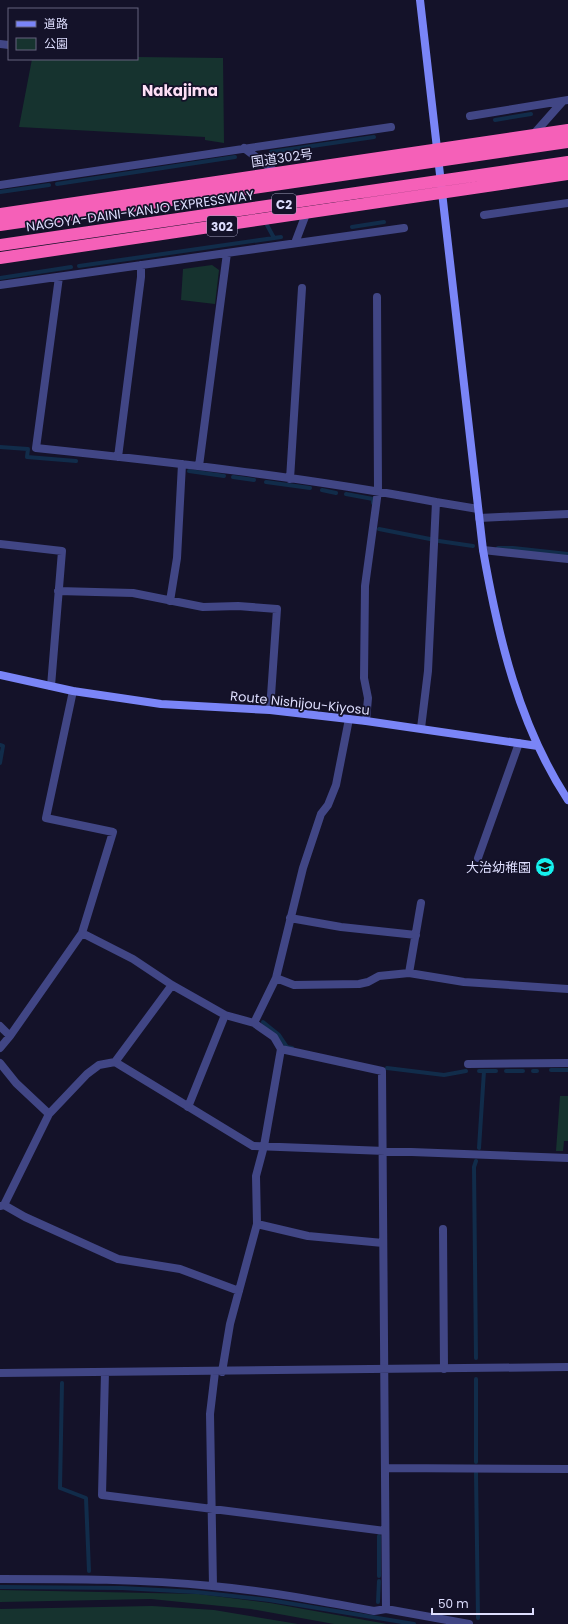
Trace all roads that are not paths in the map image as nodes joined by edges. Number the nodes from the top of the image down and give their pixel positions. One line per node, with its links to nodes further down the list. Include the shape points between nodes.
1 (420, 0): 9 (street)
2 (565, 101): 3 (street); 6 (street)
3 (470, 116)
4 (391, 126): 8 (street)
5 (568, 130): 6 (highway, 国道302号)
6 (532, 136): 9 (highway, 国道302号)
7 (568, 142): 19 (highway, NAGOYA-DAINI-KANJO EXPRESSWAY / C2)
8 (244, 148): 11 (street); 13 (street)
9 (438, 149): 11 (highway, 国道302号); 14 (street)
10 (568, 162): 22 (highway, NAGOYA-DAINI-KANJO EXPRESSWAY / C2)
11 (277, 173): 16 (highway, 国道302号)
12 (568, 174): 14 (highway, 302)
13 (0, 185)
14 (443, 194): 17 (highway, 302); 36 (street)
15 (568, 202): 18 (street)
16 (0, 214)
17 (306, 214): 21 (street); 24 (highway, 302)
18 (484, 216)
19 (0, 225)
20 (404, 228): 21 (street)
21 (294, 243): 23 (street)
22 (0, 246)
23 (228, 253): 25 (street); 32 (street)
24 (0, 258)
25 (141, 265): 26 (street); 30 (street)
26 (59, 277): 27 (street); 30 (street, via 36,448)
27 (0, 285)
28 (302, 288): 33 (street)
29 (377, 297): 34 (street)
30 (118, 457): 31 (street)
31 (182, 464): 32 (street); 43 (street, via 177,558)
32 (199, 466): 33 (street)
33 (290, 479): 34 (street)
34 (378, 491): 35 (street); 49 (street, via 365,586 364,678 368,698)
35 (436, 502): 36 (street); 50 (street, via 428,671)
36 (478, 509): 38 (street)
37 (568, 514): 38 (street)
38 (479, 518): 40 (street)
39 (0, 544): 42 (street, via 62,551)
40 (483, 550): 41 (street); 52 (street, via 494,611 511,673)
41 (568, 559)
42 (58, 591): 43 (street, via 133,593); 45 (street)
43 (170, 601): 47 (street, via 203,608 238,606 277,609)
44 (0, 675): 45 (street, Route Nishijou-Kiyosu)
45 (51, 686): 46 (street, Route Nishijou-Kiyosu)
46 (73, 691): 47 (street, Route Nishijou-Kiyosu, via 161,704); 57 (street, via 46,818 113,832)
47 (270, 710): 48 (street, Route Nishijou-Kiyosu)
48 (349, 719): 49 (street, Route Nishijou-Kiyosu); 56 (street, via 336,785 320,818)
49 (366, 721): 50 (street, Route Nishijou-Kiyosu)
50 (421, 728): 51 (street, Route Nishijou-Kiyosu)
51 (519, 743): 52 (street, Route Nishijou-Kiyosu); 54 (street)
52 (538, 746): 53 (street)
53 (568, 800)
54 (478, 858)
55 (421, 903): 58 (street)
56 (290, 918): 58 (street, via 341,927); 60 (street)
57 (82, 933): 61 (street, via 132,959); 66 (street)
58 (416, 935): 59 (street)
59 (409, 973): 60 (street, via 379,976 359,984 294,985); 62 (street, via 464,982)
60 (276, 978): 64 (street)
61 (172, 985): 63 (street); 69 (street, via 132,1036)
62 (568, 989)
63 (225, 1015): 64 (street); 73 (street)
64 (254, 1023): 68 (street, via 274,1037)
65 (0, 1026): 66 (street)
66 (10, 1036): 67 (street)
67 (0, 1048)
68 (281, 1049): 75 (street); 76 (street, via 382,1071)
69 (116, 1062): 73 (street); 74 (street, via 98,1065)
70 (0, 1063): 74 (street, via 16,1083)
71 (568, 1063): 72 (street)
72 (468, 1064)
73 (188, 1106): 75 (street, via 253,1146)
74 (49, 1114): 78 (street)
75 (264, 1146): 76 (street); 79 (street, via 256,1176)
76 (383, 1152): 77 (street); 81 (street)
77 (568, 1158)
78 (2, 1206): 82 (street, via 118,1259 180,1269)
79 (257, 1224): 81 (street, via 308,1236); 82 (street)
80 (443, 1229): 84 (street)
81 (383, 1243): 85 (street)
82 (239, 1291): 87 (street)
83 (568, 1367): 84 (street)
84 (444, 1369): 85 (street)
85 (384, 1370): 87 (street); 89 (street)
86 (105, 1372): 87 (street); 88 (street); 91 (street, via 102,1495)
87 (218, 1372): 91 (street, via 210,1414)
88 (0, 1373)
89 (385, 1468): 90 (street); 92 (street)
90 (568, 1469)
91 (212, 1510): 92 (street); 94 (street)
92 (385, 1531): 95 (street)
93 (0, 1579): 94 (street, via 134,1581)
94 (213, 1586): 95 (street, via 288,1595 374,1611)
95 (386, 1609): 96 (street)
96 (469, 1624)

